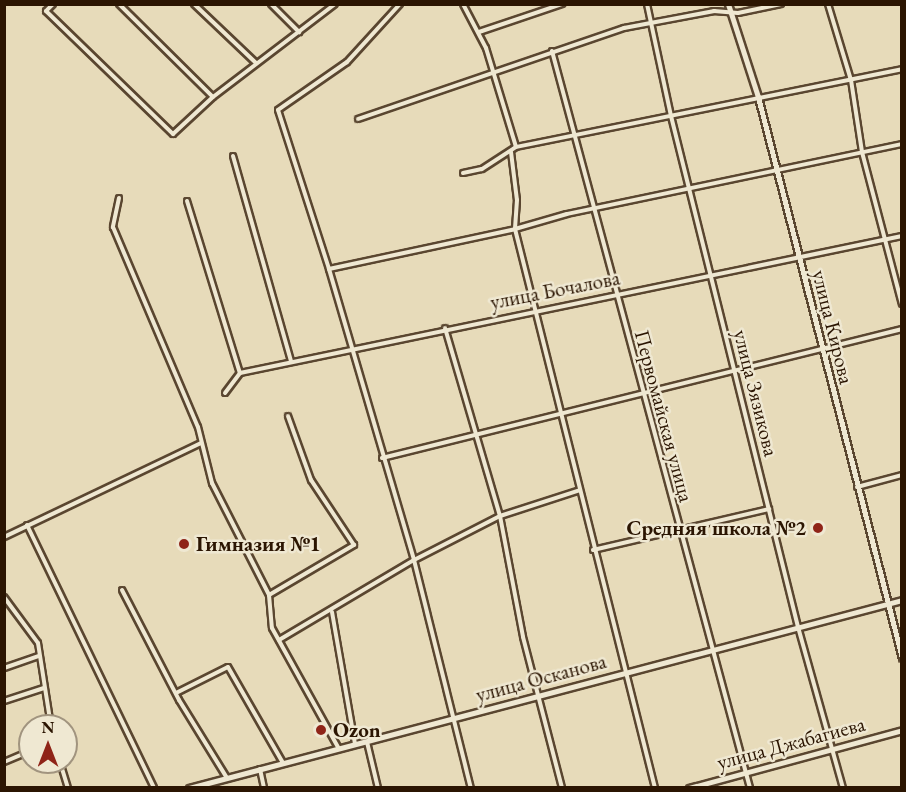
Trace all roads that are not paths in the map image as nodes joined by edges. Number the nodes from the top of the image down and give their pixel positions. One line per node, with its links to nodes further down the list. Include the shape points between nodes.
1 (53, 4): 21 (street, via 46,11 173,134)
2 (119, 4): 21 (street)
3 (194, 4): 17 (street)
4 (271, 4): 14 (street)
5 (335, 4): 14 (street)
6 (400, 4): 41 (street, via 347,62 278,110)
7 (463, 4): 15 (street)
8 (562, 4): 15 (street)
9 (647, 4): 13 (street, улица Зязикова)
10 (781, 4): 12 (street, via 738,13)
11 (828, 4): 20 (street)
12 (729, 8): 13 (street); 22 (main road, улица Кирова)
13 (650, 23): 16 (street); 23 (street, улица Зязикова)
14 (299, 32): 17 (street)
15 (479, 32): 19 (street)
16 (552, 51): 19 (street); 25 (street, Первомайская улица)
17 (256, 63): 21 (street)
18 (902, 69): 20 (street)
19 (493, 72): 24 (street); 27 (street)
20 (851, 80): 22 (street); 29 (street)
21 (213, 97)
22 (758, 97): 23 (street); 31 (main road, улица Кирова)
23 (671, 116): 25 (street); 33 (street, улица Зязикова)
24 (358, 119)
25 (573, 133): 27 (street); 36 (street, Первомайская улица)
26 (902, 144): 29 (street)
27 (516, 147): 28 (street)
28 (511, 152): 32 (street, via 482,169); 37 (street, via 517,200)
29 (862, 152): 31 (street); 39 (street)
30 (233, 156): 50 (street)
31 (776, 170): 33 (street); 40 (main road, улица Кирова)
32 (463, 173)
33 (689, 189): 36 (street); 42 (street, улица Зязикова)
34 (119, 198): 58 (street, via 113,227)
35 (187, 201): 52 (street)
36 (596, 209): 37 (street); 43 (street, Первомайская улица)
37 (515, 229): 41 (street); 45 (street)
38 (902, 236): 39 (street, улица Бочалова)
39 (885, 240): 40 (street, улица Бочалова); 44 (street)
40 (798, 257): 42 (street, улица Бочалова); 49 (main road, улица Кирова)
41 (329, 269): 48 (street)
42 (710, 275): 43 (street, улица Бочалова); 51 (street, улица Зязикова)
43 (617, 294): 45 (street, улица Бочалова); 54 (street, Первомайская улица)
44 (902, 304)
45 (537, 309): 46 (street, улица Бочалова); 55 (street)
46 (446, 328): 48 (street, улица Бочалова); 57 (street)
47 (902, 328): 49 (street)
48 (351, 348): 50 (street, улица Бочалова); 59 (street)
49 (822, 350): 51 (street); 61 (main road, улица Кирова)
50 (291, 361): 52 (street, улица Бочалова)
51 (736, 368): 54 (street); 63 (street, улица Зязикова)
52 (240, 373): 53 (street)
53 (225, 393)
54 (643, 394): 55 (street); 66 (street, Первомайская улица)
55 (561, 414): 57 (street); 62 (street)
56 (288, 416): 71 (street, via 311,480 354,545)
57 (479, 435): 59 (street); 64 (street)
58 (201, 443): 65 (street); 71 (street, via 212,483)
59 (382, 458): 69 (street)
60 (902, 475): 61 (street)
61 (856, 487): 74 (main road, улица Кирова)
62 (580, 490): 64 (street); 68 (street)
63 (769, 509): 66 (street); 76 (street, улица Зязикова)
64 (500, 516): 69 (street); 85 (street)
65 (27, 525): 67 (street); 100 (street)
66 (679, 529): 68 (street); 78 (street, Первомайская улица)
67 (4, 537)
68 (593, 550): 82 (street)
69 (414, 560): 75 (street); 88 (street)
70 (122, 590): 84 (street)
71 (269, 595): 77 (street, via 272,628)
72 (4, 597): 79 (street, via 38,643)
73 (902, 600): 74 (main road, улица Осканова)
74 (888, 603): 76 (main road, улица Осканова); 80 (main road, улица Кирова)
75 (332, 612): 77 (street); 91 (street)
76 (798, 627): 78 (main road, улица Осканова); 92 (street, улица Зязикова)
77 (279, 640): 93 (street)
78 (712, 650): 82 (main road, улица Осканова); 98 (street, Первомайская улица)
79 (39, 656): 81 (street); 83 (street)
80 (902, 658)
81 (4, 668)
82 (624, 673): 85 (main road, улица Осканова); 106 (street)
83 (44, 688): 86 (street); 87 (street)
84 (176, 694): 96 (street, via 228,667); 99 (street)
85 (539, 696): 88 (main road, улица Осканова); 105 (street)
86 (4, 701)
87 (49, 714)
88 (455, 718): 90 (main road, улица Осканова); 104 (street)
89 (902, 730): 92 (main road, улица Джабагиева)
90 (368, 742): 91 (main road, улица Осканова); 103 (street)
91 (355, 745): 93 (main road, улица Осканова)
92 (833, 748): 98 (main road, улица Джабагиева); 109 (street, улица Зязикова)
93 (339, 749): 96 (main road, улица Осканова)
94 (18, 756): 95 (street)
95 (4, 762)
96 (283, 764): 97 (main road, улица Осканова)
97 (260, 770): 99 (main road, улица Осканова); 102 (street)
98 (746, 772): 107 (main road, улица Джабагиева); 108 (street, Первомайская улица)
99 (227, 778): 101 (main road, улица Осканова)
100 (154, 788)
101 (189, 788)
102 (264, 788)
103 (378, 788)
104 (471, 788)
105 (562, 788)
106 (655, 788)
107 (688, 788)
108 (750, 788)
109 (843, 788)

